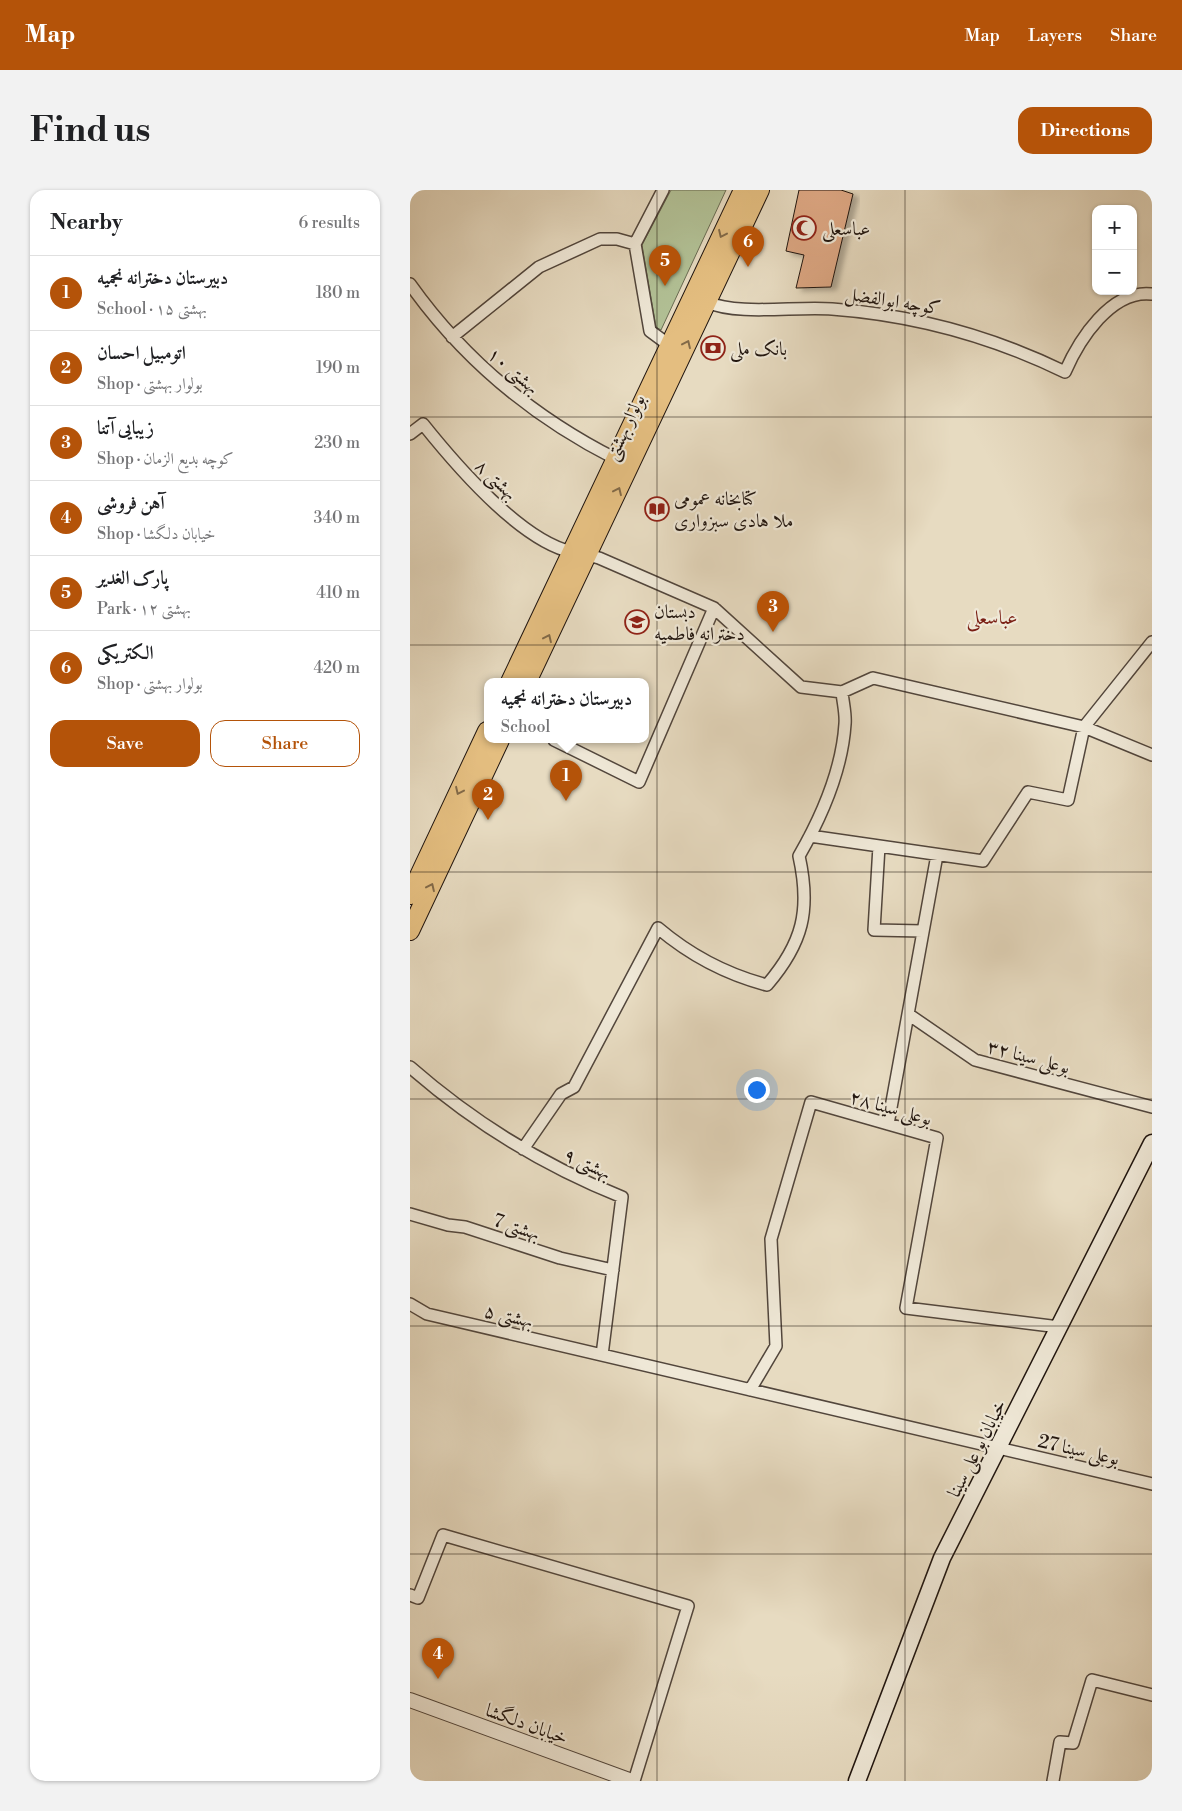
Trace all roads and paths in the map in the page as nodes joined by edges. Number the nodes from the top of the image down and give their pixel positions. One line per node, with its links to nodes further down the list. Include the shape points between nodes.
1 (663, 190): 4 (street)
2 (742, 190): 9 (main road, بولوار بهشتی, one-way to 9)
3 (760, 190): 7 (main road, بولوار بهشتی)
4 (635, 244): 8 (street, via 600,239 539,267); 9 (street, via 650,332)
5 (410, 284): 8 (street, بهشتی ۱۰)
6 (1152, 294): 7 (street, کوچه ابوالفضل, via 1142,292 1116,305 1094,323 1077,346 1065,372 996,342 913,319 828,308 764,309 717,306)
7 (707, 302): 12 (main road, بولوار بهشتی, one-way to 7)
8 (452, 337): 11 (street, بهشتی ۱۰, via 514,396 570,434)
9 (669, 345): 11 (main road, بولوار بهشتی)
10 (410, 434): 12 (street, بهشتی ۸, via 423,424 448,457 508,514 560,550)
11 (616, 459): 12 (main road, بولوار بهشتی)
12 (580, 554): 13 (street, via 599,558); 15 (main road, بولوار بهشتی); 16 (main road, بولوار بهشتی, one-way to 12)
13 (714, 608): 17 (street, via 801,687); 21 (street, via 639,782)
14 (1152, 642): 18 (street)
15 (512, 678)
16 (530, 678)
17 (842, 692): 18 (street, via 873,678); 23 (street, via 845,723 841,752 827,800)
18 (1084, 727): 22 (street); 25 (street, via 1068,800 1028,792 983,862)
19 (484, 737): 26 (main road, one-way to 26)
20 (499, 743): 27 (main road, one-way to 20)
21 (560, 743)
22 (1152, 755)
23 (810, 836): 24 (street); 34 (street, via 799,856 805,883 805,911 798,939 785,964 767,985 712,966 658,928 574,1087 561,1094)
24 (879, 846): 25 (street); 28 (street, via 874,930)
25 (937, 855): 28 (street)
26 (410, 895)
27 (410, 931)
28 (923, 931): 29 (street)
29 (908, 1014): 31 (street, بوعلی سینا ۳۲, via 975,1060); 32 (street)
30 (410, 1067): 34 (street, بهشتی ۹, via 485,1126)
31 (1152, 1107)
32 (888, 1124): 38 (street, بوعلی سینا ۲۸, via 937,1138 906,1308); 40 (street, بوعلی سینا ۲۸, via 811,1102 771,1239 776,1346)
33 (1152, 1143): 38 (main road, خیابان بو علی سینا)
34 (523, 1149): 36 (street, بهشتی ۹, via 587,1183 622,1197)
35 (410, 1214): 36 (street, بهشتی 7, via 465,1227 560,1258)
36 (613, 1270): 39 (street, بهشتی ۹)
37 (410, 1304): 39 (street, بهشتی ۵, via 427,1314)
38 (1059, 1327): 41 (main road, خیابان بو علی سینا)
39 (602, 1355): 40 (street, بهشتی ۵)
40 (750, 1390): 41 (street, بوعلی سینا 27)
41 (998, 1448): 42 (street, بوعلی سینا 27); 47 (main road, خیابان بو علی سینا, via 942,1558)
42 (1152, 1484)
43 (414, 1596): 46 (street, via 443,1535 688,1606)
44 (1152, 1694): 48 (street, via 1092,1680 1074,1743 1060,1742)
45 (410, 1700): 46 (street, خیابان دلگشا)
46 (633, 1781)
47 (857, 1781)
48 (1052, 1781)

